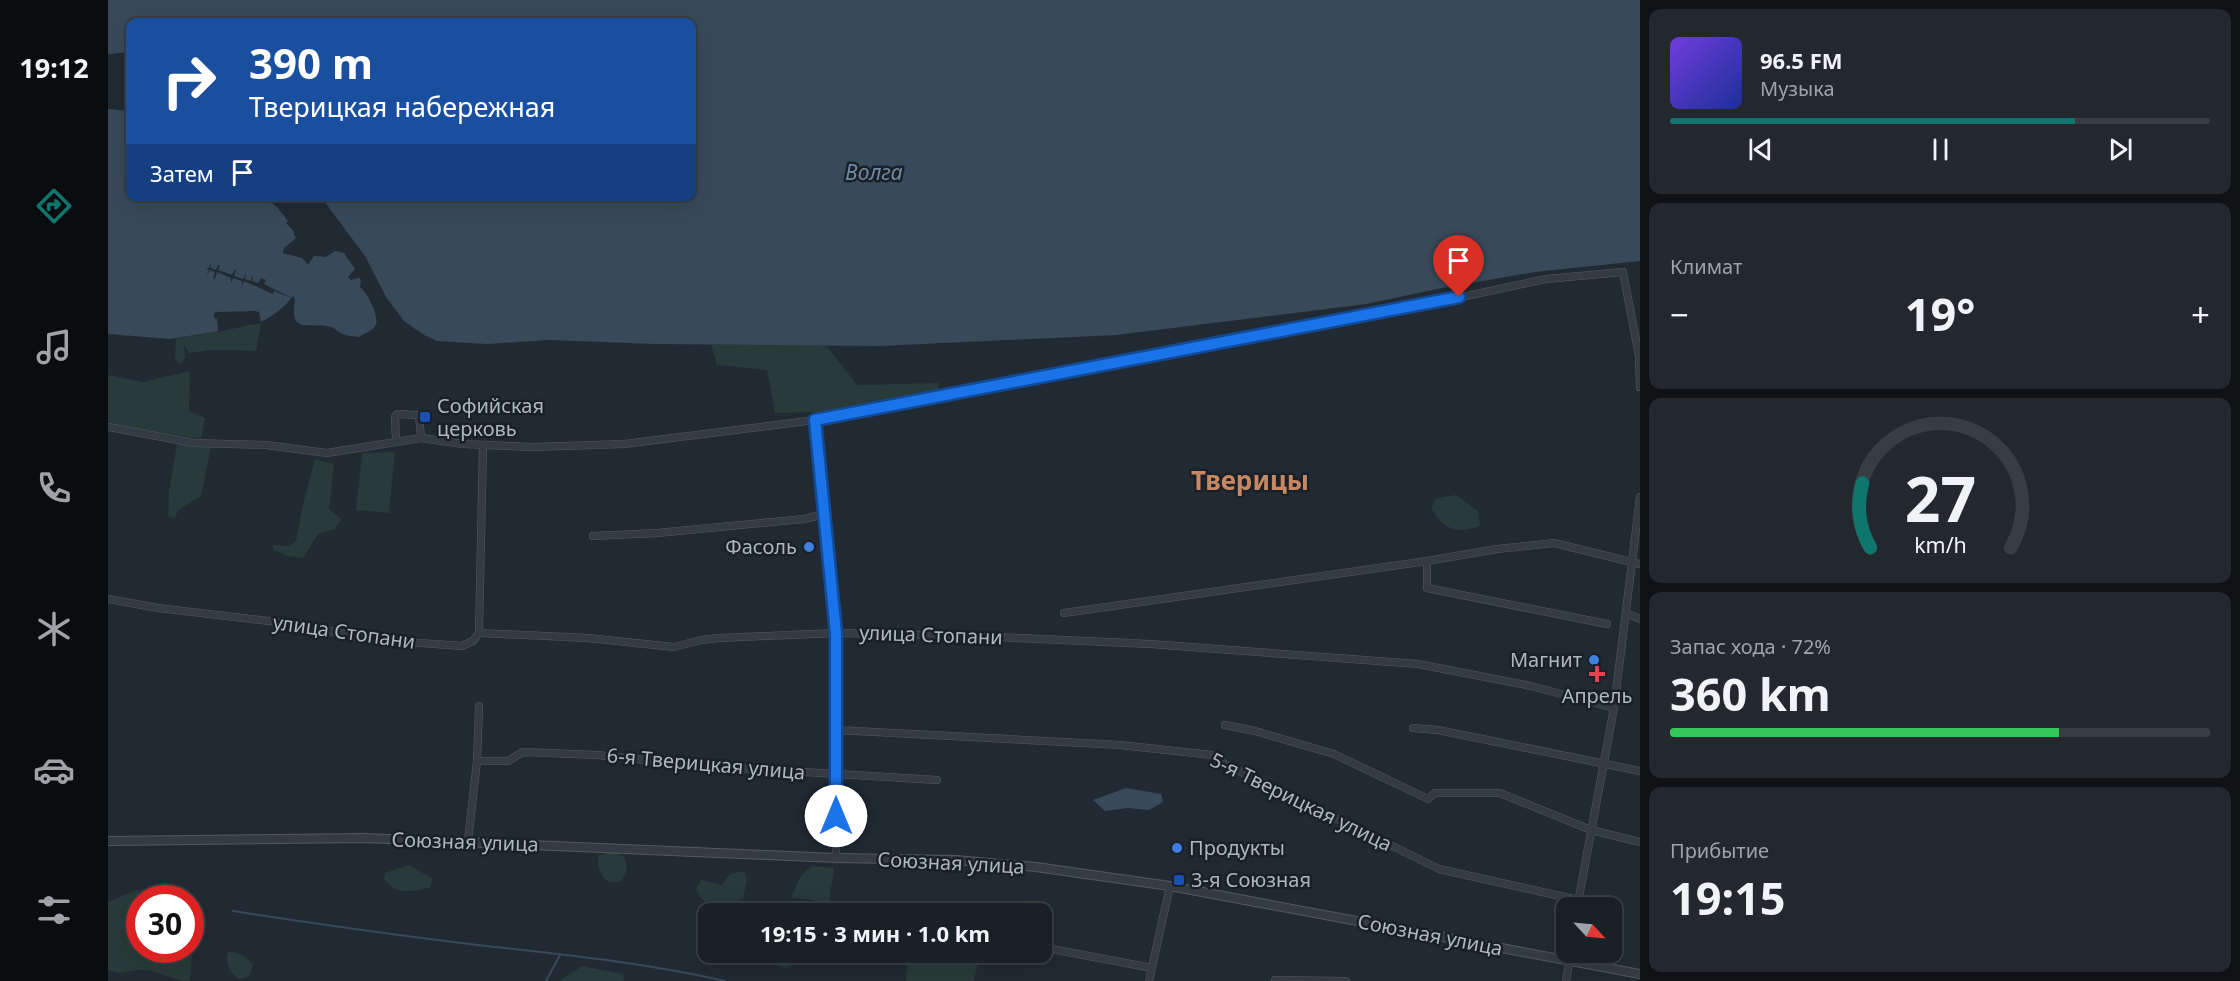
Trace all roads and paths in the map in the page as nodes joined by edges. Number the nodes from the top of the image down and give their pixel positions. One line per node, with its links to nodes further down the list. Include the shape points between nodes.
1 (1640, 387): 2 (street, via 1639,356 1623,272 1546,279)
2 (815, 420): 6 (street, via 624,444); 8 (street)
3 (108, 428): 5 (street, via 194,443 327,453)
4 (421, 438): 5 (street); 5 (street, via 419,415 397,414); 6 (street)
5 (396, 441)
6 (483, 445): 17 (street)
7 (1640, 497): 11 (street)
8 (824, 514): 9 (street, via 657,533); 18 (street)
9 (592, 536)
10 (1427, 561): 11 (street, via 1554,543); 13 (street); 16 (street, via 1426,588)
11 (1637, 563): 14 (street)
12 (108, 599): 17 (street, улица Стопани, via 304,625 365,639 462,646)
13 (1064, 613)
14 (1626, 613): 15 (street); 20 (street)
15 (1640, 619)
16 (1607, 624)
17 (479, 633): 18 (street, улица Стопани, via 674,647 719,638)
18 (836, 633): 20 (street, улица Стопани, via 1150,644 1418,664 1531,686); 23 (street)
19 (479, 706): 24 (street)
20 (1614, 708): 25 (street)
21 (1225, 725): 29 (street, via 1334,754 1428,799 1435,793 1500,793)
22 (1413, 728): 25 (street)
23 (836, 730): 27 (street); 36 (street, 5-я Тверицкая улица, via 1120,745 1212,755 1439,869)
24 (477, 762): 27 (street, 6-я Тверицкая улица, via 508,761 519,753 530,752); 30 (street)
25 (1603, 764): 26 (street); 29 (street)
26 (1640, 771)
27 (836, 774): 28 (street, 6-я Тверицкая улица); 33 (street)
28 (937, 780)
29 (1591, 830): 32 (street); 35 (street)
30 (468, 841): 31 (street, Союзная улица, via 365,838); 33 (street, Союзная улица)
31 (108, 842)
32 (1640, 843)
33 (836, 858): 34 (street, Союзная улица, via 956,860)
34 (1170, 886): 38 (street, Союзная улица); 41 (street)
35 (1579, 897)
36 (1556, 898)
37 (1052, 950): 41 (street)
38 (1556, 955)
39 (1569, 963): 46 (street)
40 (1595, 963): 42 (street, Союзная улица)
41 (1152, 968): 44 (street)
42 (1640, 974)
43 (1275, 980): 45 (street)
44 (1149, 981)
45 (1346, 981)
46 (1566, 981)

